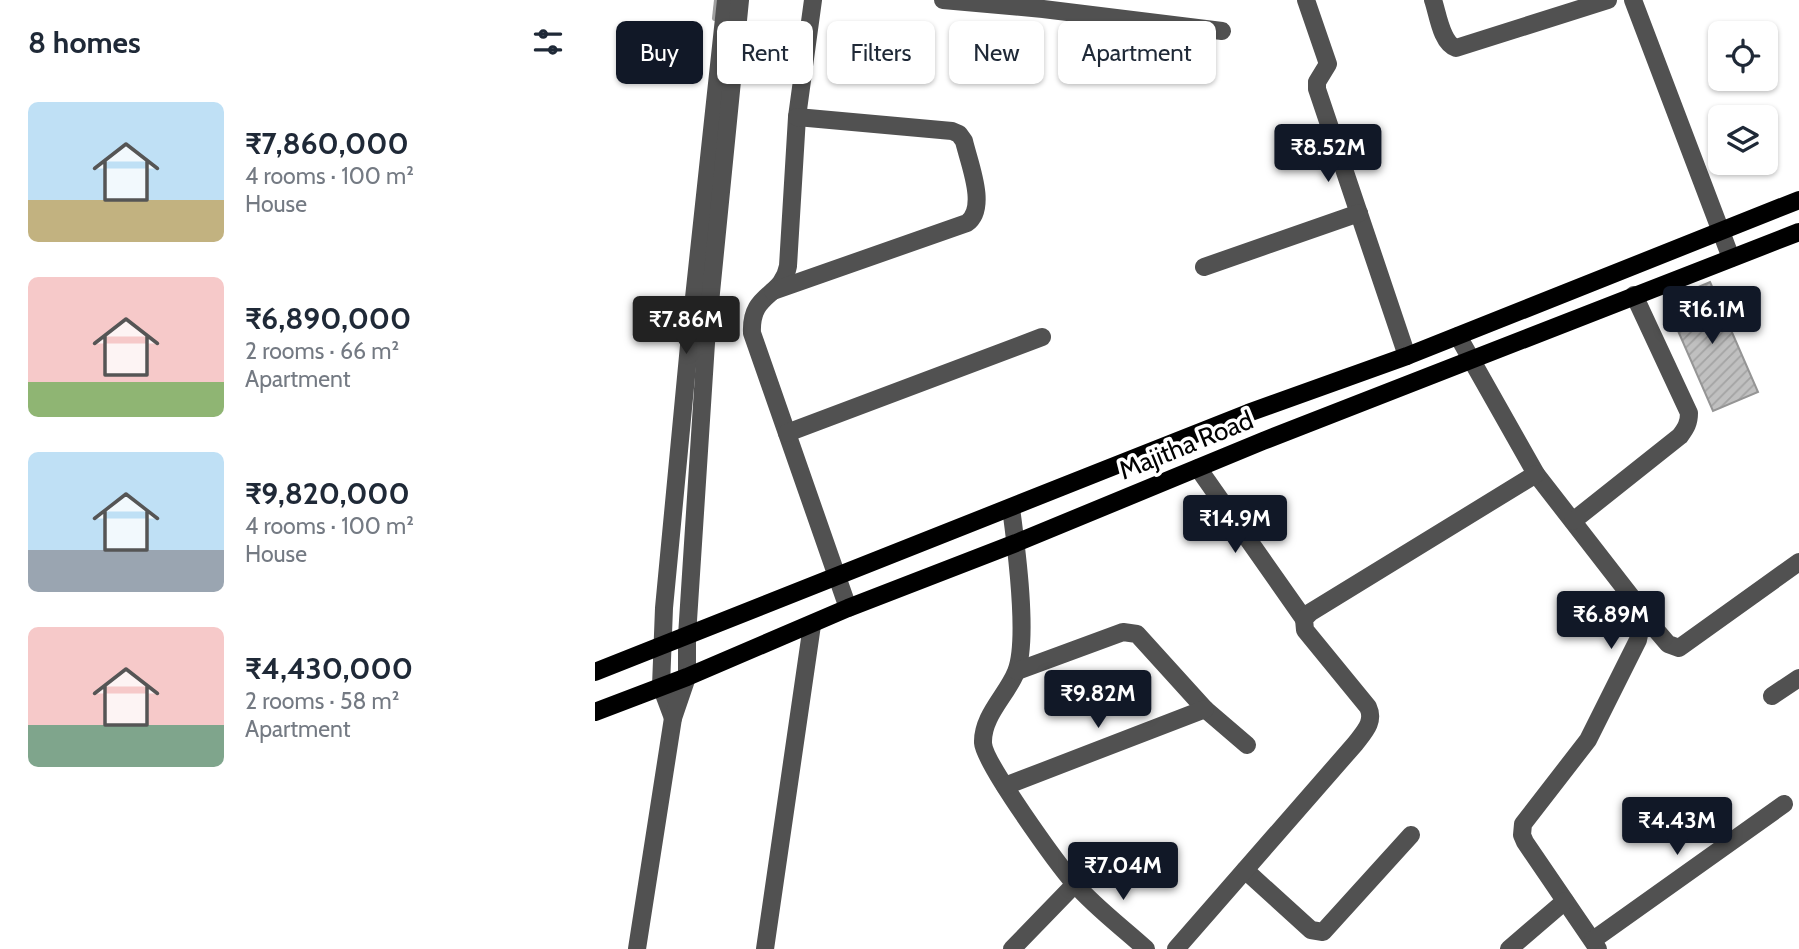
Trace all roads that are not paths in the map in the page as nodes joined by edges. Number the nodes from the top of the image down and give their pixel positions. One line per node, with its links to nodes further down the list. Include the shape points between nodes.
1 (813, 0): 9 (street)
2 (943, 0): 8 (street)
3 (1306, 0): 11 (street, via 1328,64 1317,89)
4 (1433, 0): 5 (street, via 1445,39 1456,48)
5 (1608, 0)
6 (1633, 0): 12 (street)
7 (732, 7): 36 (street); 37 (street, via 690,335)
8 (1222, 31)
9 (797, 117): 16 (street, via 788,266); 16 (street, via 945,128 959,134 977,212 967,223)
10 (1799, 201): 12 (main road, Majitha Road)
11 (1359, 213): 15 (street); 20 (street)
12 (1722, 231): 14 (street); 18 (main road, Majitha Road)
13 (1799, 232): 14 (main road, Majitha Road)
14 (1731, 258): 17 (main road, Majitha Road)
15 (1203, 267)
16 (773, 291): 23 (street, via 753,312 752,334)
17 (1634, 295): 21 (main road, Majitha Road); 28 (street, via 1689,413 1687,428)
18 (1458, 336): 20 (main road, Majitha Road); 21 (street)
19 (1042, 337): 23 (street)
20 (1407, 356): 22 (main road, Majitha Road)
21 (1471, 359): 24 (main road, Majitha Road); 26 (street)
22 (1254, 411): 24 (main road); 27 (main road, Majitha Road)
23 (787, 433): 31 (street)
24 (1263, 441): 25 (main road, Majitha Road)
25 (1198, 468): 29 (main road, Majitha Road); 34 (street)
26 (1536, 474): 28 (street); 34 (street)
27 (1011, 508): 29 (street); 31 (main road, Majitha Road)
28 (1573, 521): 33 (street)
29 (1016, 543): 32 (main road, Majitha Road); 38 (street, via 1021,638)
30 (1799, 562): 33 (street, via 1679,648 1668,644)
31 (837, 578): 32 (street); 36 (main road, Majitha Road)
32 (848, 608): 35 (main road, Majitha Road)
33 (1639, 610): 53 (street, via 1638,640 1599,720 1523,824 1525,842)
34 (1304, 619): 51 (street, via 1305,630 1368,707 1370,724)
35 (812, 625): 40 (main road, Majitha Road); 56 (street)
36 (687, 636): 37 (main road, Majitha Road); 40 (street)
37 (664, 645): 39 (main road, Majitha Road); 42 (street)
38 (1017, 671): 44 (street, via 1131,631); 48 (street, via 983,736 985,755)
39 (595, 672)
40 (687, 677): 42 (main road, Majitha Road); 46 (street)
41 (1799, 678): 43 (street)
42 (661, 686): 45 (main road, Majitha Road); 46 (street)
43 (1772, 696)
44 (1205, 709): 47 (street); 48 (street)
45 (595, 712)
46 (673, 718): 55 (street)
47 (1247, 745)
48 (1005, 786): 52 (street)
49 (1784, 804): 54 (street)
50 (1411, 835): 51 (street, via 1323,932 1311,930)
51 (1245, 870): 59 (street)
52 (1075, 884): 57 (street); 58 (street)
53 (1565, 901): 54 (street); 60 (street)
54 (1596, 945)
55 (637, 949)
56 (765, 949)
57 (1012, 949)
58 (1146, 949)
59 (1176, 949)
60 (1509, 949)

